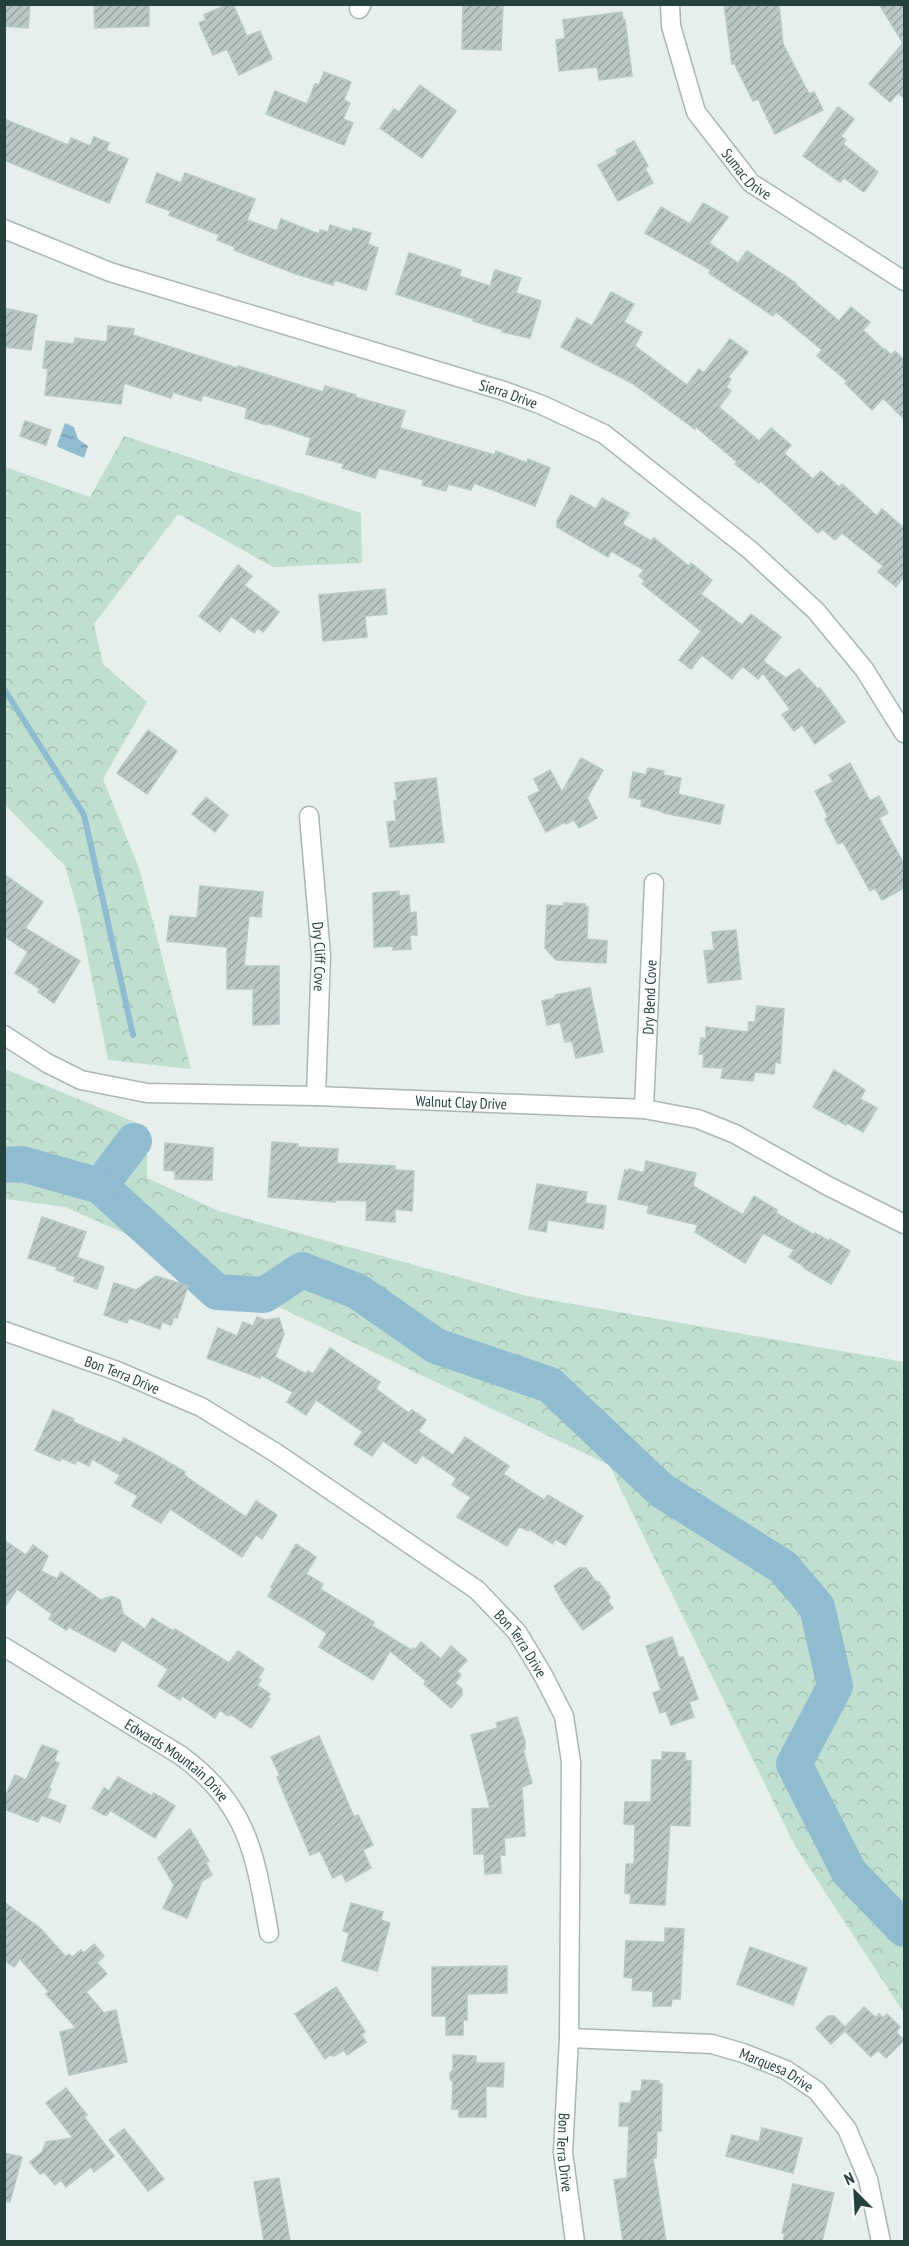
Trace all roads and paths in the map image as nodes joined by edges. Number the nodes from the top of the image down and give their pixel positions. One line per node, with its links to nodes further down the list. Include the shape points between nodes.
1 (670, 4): 3 (street, Sumac Drive, via 671,26 696,112 751,183)
2 (4, 229): 4 (street, Sierra Drive, via 110,272 504,391 604,434 750,550 816,611 864,669)
3 (904, 281)
4 (904, 733)
5 (309, 816): 8 (street, Dry Cliff Cove, via 321,955)
6 (654, 883): 9 (street, Dry Bend Cove)
7 (4, 1035): 8 (street, Walnut Clay Drive, via 81,1080 147,1093)
8 (316, 1096): 9 (street, Walnut Clay Drive)
9 (644, 1109): 10 (street, Walnut Clay Drive, via 698,1119 735,1134)
10 (904, 1224)
11 (4, 1331): 14 (street, Bon Terra Drive, via 117,1371 201,1407 276,1453 477,1590 517,1632 564,1716 571,1762)
12 (4, 1647): 13 (street, Edwards Mountain Drive, via 203,1771 241,1822 253,1850)
13 (269, 1933)
14 (569, 2038): 15 (street, Bon Terra Drive, via 563,2152); 16 (street, Marquesa Drive, via 712,2044 786,2070 817,2091 847,2129 868,2179)
15 (575, 2241)
16 (881, 2241)

